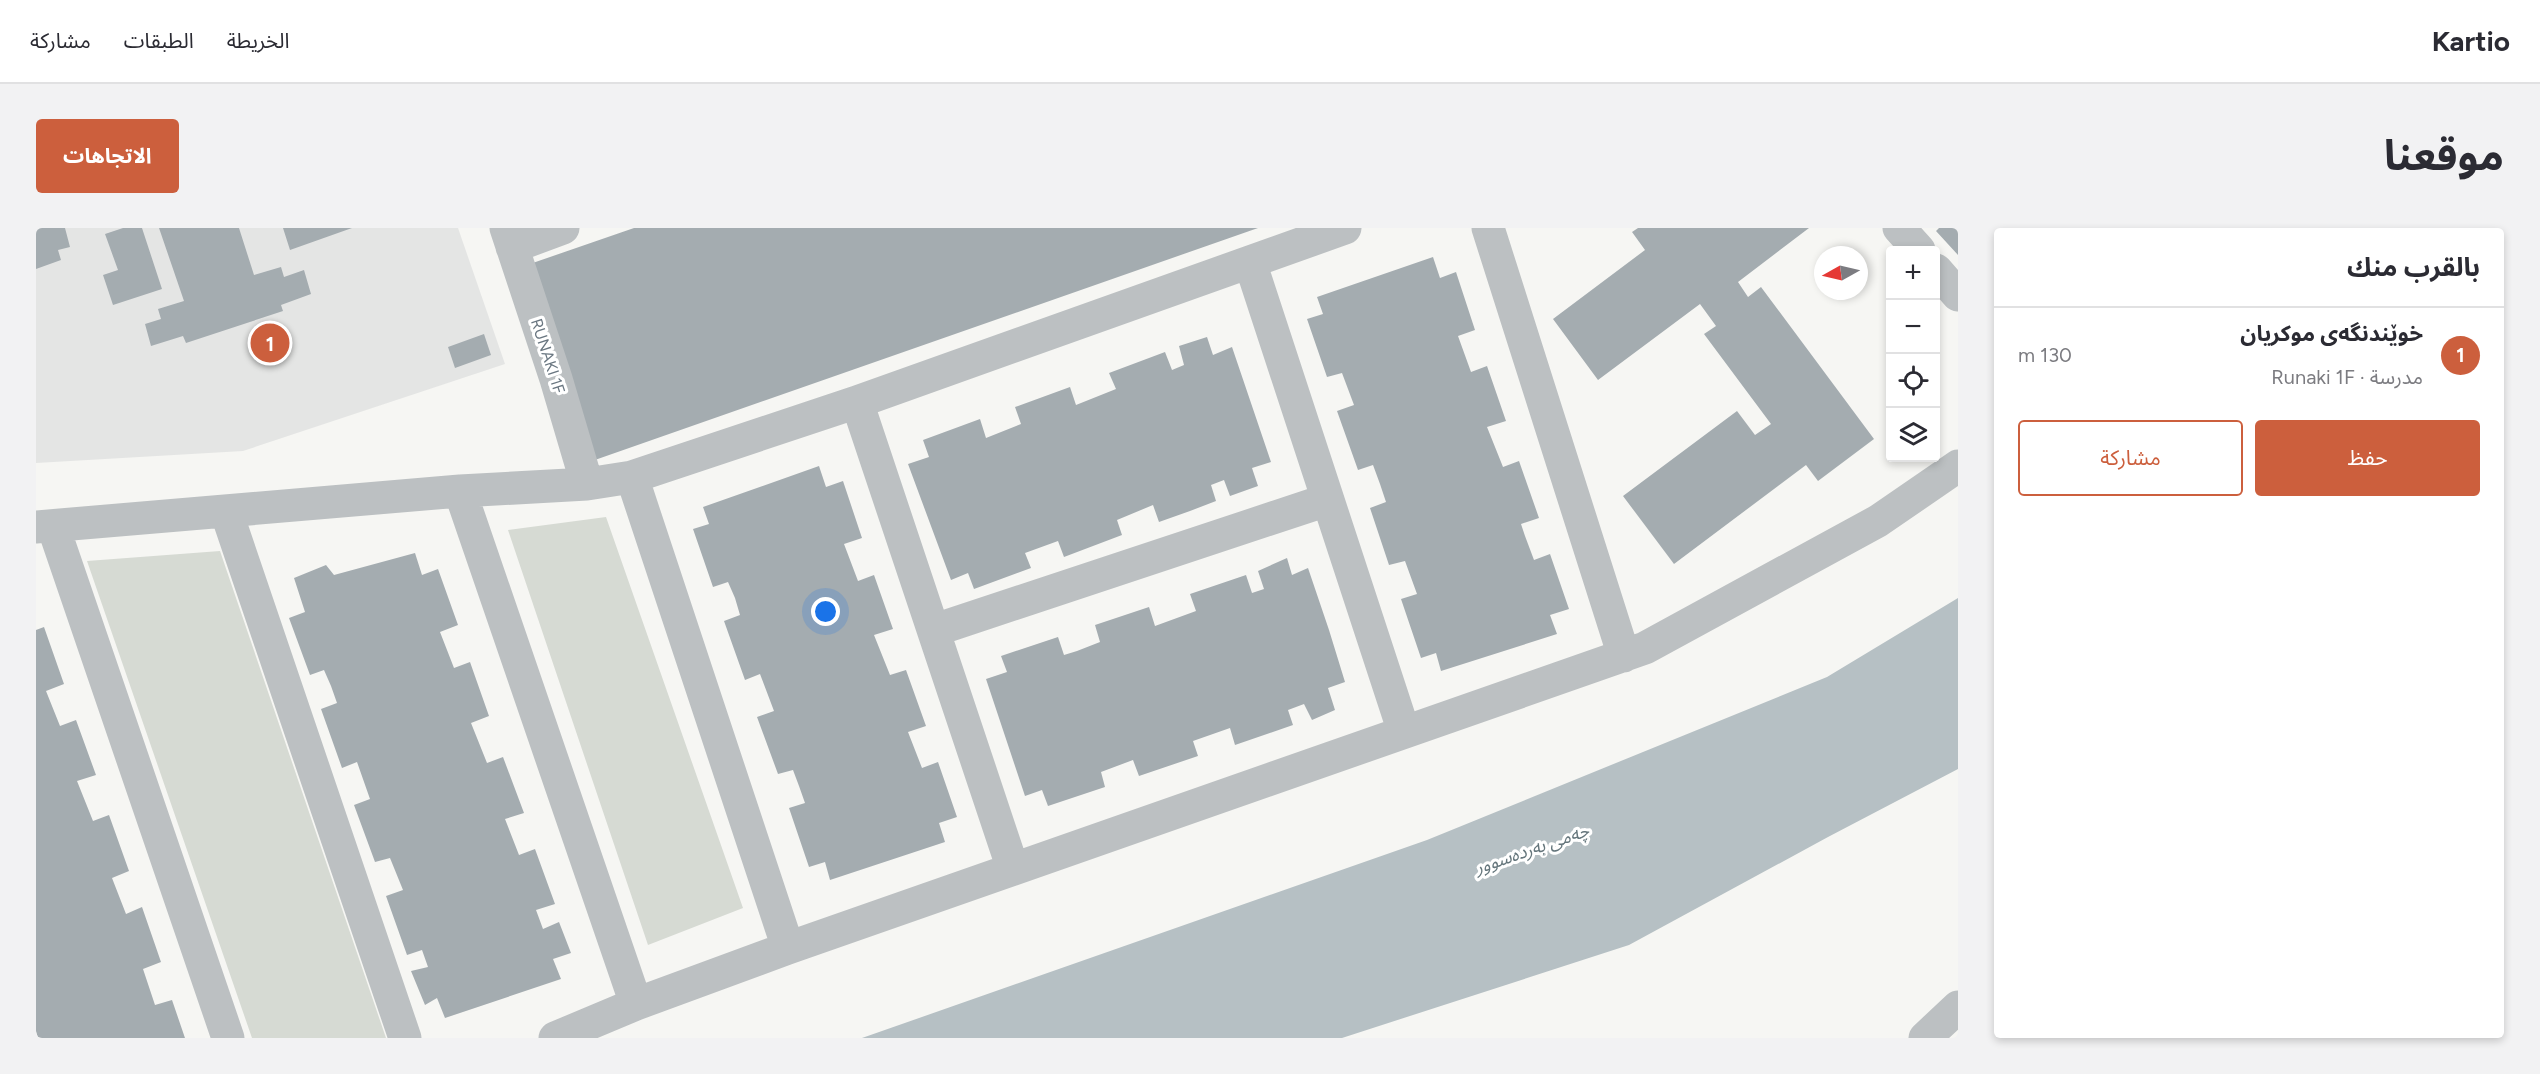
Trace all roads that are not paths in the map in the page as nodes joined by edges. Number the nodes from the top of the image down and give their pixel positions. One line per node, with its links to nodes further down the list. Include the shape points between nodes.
1 (563, 228): 5 (street)
2 (1345, 228): 7 (street)
3 (1488, 228): 19 (street)
4 (1899, 228): 6 (street)
5 (509, 238): 13 (street, RUNAKI 1F)
6 (1915, 246)
7 (1250, 262): 10 (street); 15 (street)
8 (1940, 275): 9 (street)
9 (1958, 295)
10 (857, 402): 12 (street); 18 (street)
11 (1958, 466): 19 (street, via 1878,521)
12 (633, 477): 13 (street); 22 (street)
13 (587, 484): 14 (street)
14 (460, 491): 16 (street); 23 (street)
15 (1327, 500): 18 (street); 20 (street)
16 (226, 511): 17 (street); 26 (street)
17 (45, 526): 25 (street)
18 (935, 630): 21 (street)
19 (1624, 656): 20 (street)
20 (1404, 732): 21 (street)
21 (1013, 869): 22 (street)
22 (788, 948): 23 (street)
23 (636, 1004): 27 (street)
24 (1958, 1007): 28 (street)
25 (228, 1038)
26 (405, 1038)
27 (555, 1038)
28 (1925, 1038)

